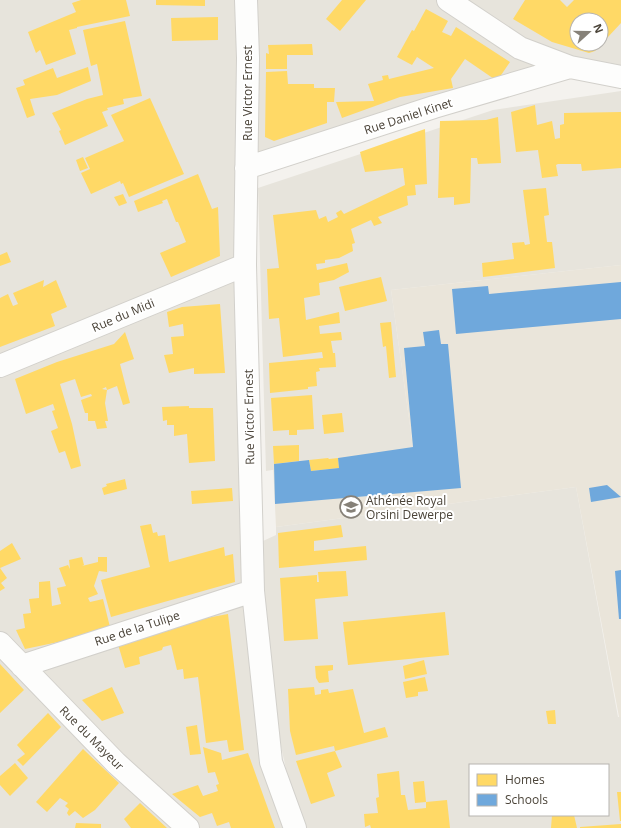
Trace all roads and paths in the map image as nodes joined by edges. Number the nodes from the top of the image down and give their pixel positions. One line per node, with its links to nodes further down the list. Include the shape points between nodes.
1 (246, 0): 5 (street, Rue Victor Ernest)
2 (448, 0): 3 (street, via 520,48)
3 (570, 67): 4 (street); 5 (street, Rue Daniel Kinet, via 434,107)
4 (617, 71)
5 (246, 168): 6 (street, Rue Victor Ernest)
6 (245, 265): 7 (street, Rue du Midi); 8 (street, Rue Victor Ernest)
7 (0, 366)
8 (253, 591): 10 (street, Rue de la Tulipe); 12 (street, Rue Victor Ernest, via 271,762)
9 (0, 643): 10 (street, Rue du Mayeur)
10 (22, 666): 11 (street, Rue du Mayeur, via 116,763)
11 (188, 828)
12 (295, 828)

